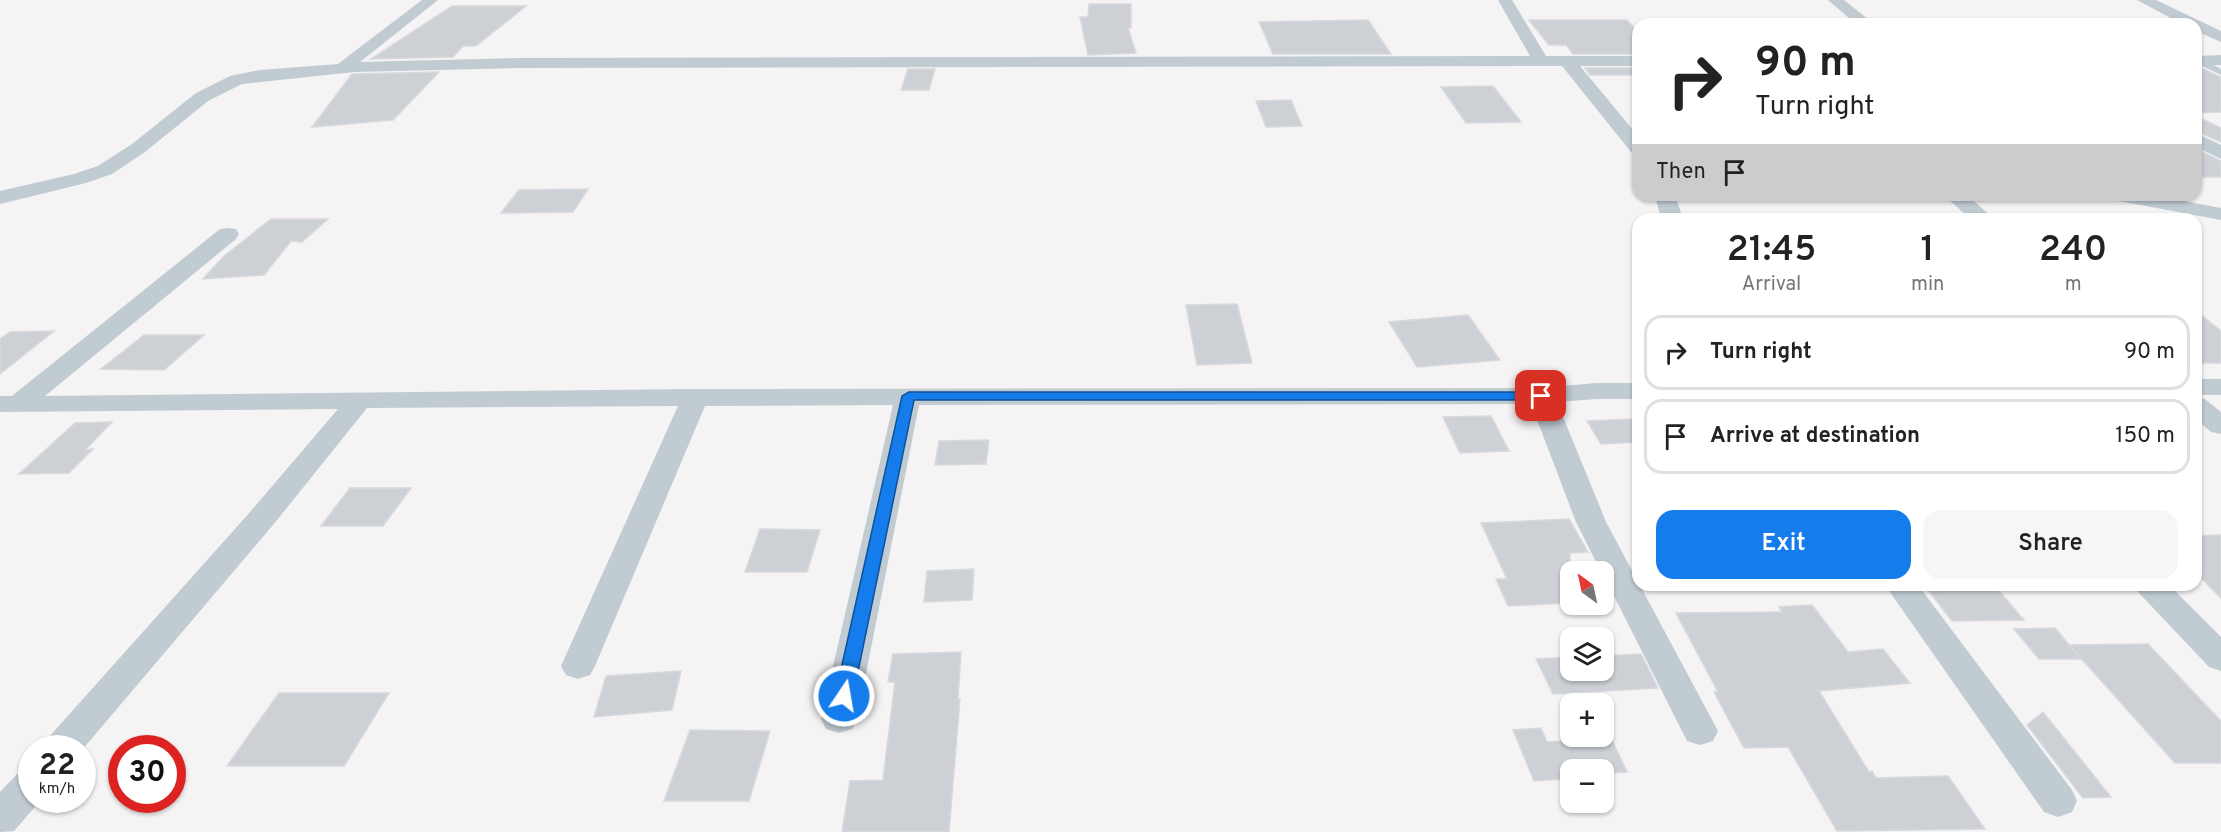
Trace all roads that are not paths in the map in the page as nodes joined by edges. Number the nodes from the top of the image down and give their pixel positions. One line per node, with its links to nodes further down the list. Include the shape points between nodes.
1 (431, 0): 15 (street)
2 (1505, 0): 10 (street)
3 (1835, 0): 5 (street)
4 (2144, 0): 6 (street)
5 (1858, 18)
6 (2182, 18)
7 (2202, 28): 8 (street)
8 (2221, 37)
9 (2221, 60): 13 (street)
10 (1541, 61): 11 (street); 15 (street)
11 (1567, 61): 12 (street); 17 (street)
12 (1632, 61)
13 (2202, 61)
14 (2202, 63): 16 (lane)
15 (345, 66): 20 (street, via 237,80 206,96 106,169)
16 (2221, 72)
17 (1632, 141)
18 (2202, 142): 19 (street)
19 (2221, 153)
20 (0, 198)
21 (1961, 201): 23 (street)
22 (2151, 201): 24 (street)
23 (1976, 213)
24 (2221, 214)
25 (228, 234): 33 (street)
26 (2202, 387): 27 (street)
27 (2221, 387)
28 (1632, 391): 30 (street)
29 (909, 396): 30 (street); 31 (street); 40 (street)
30 (1541, 396): 41 (street, via 1591,522)
31 (695, 398): 32 (street); 39 (street)
32 (358, 402): 33 (street); 42 (street)
33 (9, 404)
34 (2202, 410): 35 (street)
35 (2221, 426)
36 (1904, 591): 44 (street)
37 (2156, 591): 38 (street)
38 (2221, 658)
39 (578, 666)
40 (839, 720)
41 (1700, 731)
42 (73, 735)
43 (18, 799): 45 (street)
44 (2058, 801)
45 (0, 819)

